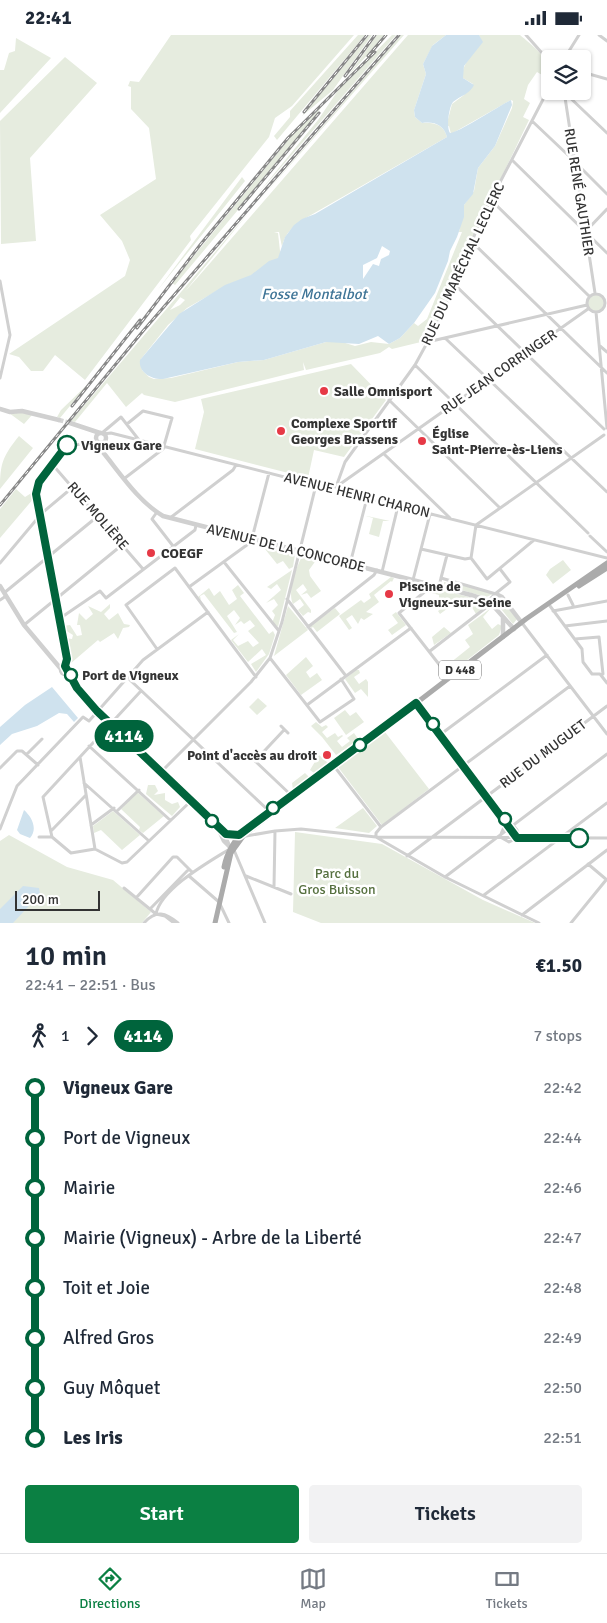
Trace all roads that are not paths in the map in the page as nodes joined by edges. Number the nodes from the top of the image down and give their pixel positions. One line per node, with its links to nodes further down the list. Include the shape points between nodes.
1 (526, 35): 6 (street)
2 (579, 35): 5 (street)
3 (599, 35): 4 (street)
4 (607, 41)
5 (570, 50)
6 (541, 51)
7 (591, 75): 8 (street)
8 (607, 79)
9 (543, 100): 12 (street, RUE DU MARÉCHAL LECLERC)
10 (565, 100): 14 (street, RUE RENÉ GAUTHIER)
11 (573, 100): 13 (street)
12 (532, 121): 14 (street, via 569,156); 15 (street, RUE DU MARÉCHAL LECLERC)
13 (607, 133)
14 (574, 155): 16 (street, RUE RENÉ GAUTHIER)
15 (512, 160): 18 (street, RUE DU MARÉCHAL LECLERC); 20 (street)
16 (574, 161): 17 (street); 20 (street, RUE RENÉ GAUTHIER)
17 (607, 194)
18 (491, 200): 21 (street, RUE DU MARÉCHAL LECLERC); 26 (street)
19 (607, 209): 20 (street)
20 (585, 232): 22 (street); 25 (street, RUE RENÉ GAUTHIER)
21 (472, 242): 24 (street, RUE DU MARÉCHAL LECLERC); 31 (street)
22 (607, 253)
23 (0, 281): 42 (street, via 10,335)
24 (454, 284): 32 (street); 35 (street, RUE DU MARÉCHAL LECLERC)
25 (594, 293): 26 (street); 27 (street)
26 (589, 296): 29 (street)
27 (606, 298): 28 (street)
28 (606, 303): 30 (street)
29 (588, 307): 30 (street); 31 (street); 33 (street, RUE JEAN CORRINGER)
30 (596, 312): 36 (street)
31 (546, 315): 32 (street); 33 (street)
32 (497, 326): 34 (street); 38 (street)
33 (560, 328): 38 (street, RUE JEAN CORRINGER); 40 (street)
34 (445, 338): 35 (street); 43 (street)
35 (425, 343): 39 (street, RUE DU MARÉCHAL LECLERC)
36 (600, 346): 37 (street); 40 (street)
37 (607, 352)
38 (525, 353): 43 (street, RUE JEAN CORRINGER); 51 (street)
39 (415, 365): 44 (street, RUE DU MARÉCHAL LECLERC); 45 (street)
40 (601, 367): 41 (street); 51 (street)
41 (607, 373)
42 (0, 378)
43 (490, 378): 45 (street, RUE JEAN CORRINGER); 57 (street)
44 (389, 400): 50 (street); 65 (street, RUE DU MARÉCHAL LECLERC, via 344,462)
45 (454, 403): 50 (street, RUE JEAN CORRINGER); 62 (street)
46 (0, 409): 47 (street)
47 (59, 420)
48 (70, 423): 53 (street)
49 (127, 423): 53 (street, via 121,417); 54 (street); 55 (street, via 144,411 172,418)
50 (418, 428): 56 (street, RUE JEAN CORRINGER); 69 (street)
51 (606, 428): 52 (street)
52 (605, 435): 57 (street)
53 (100, 437): 54 (street, AVENUE HENRI CHARON, via 116,434); 58 (street, via 91,443 66,446); 61 (street, AVENUE DE LA CONCORDE, via 102,451)
54 (139, 440): 55 (street, AVENUE HENRI CHARON)
55 (164, 447): 59 (street, AVENUE HENRI CHARON); 61 (street)
56 (384, 454): 65 (street, RUE JEAN CORRINGER); 75 (street)
57 (571, 457): 62 (street); 66 (street)
58 (52, 464): 64 (street, RUE MOLIÈRE); 72 (street, via 36,488)
59 (236, 465): 60 (street, AVENUE HENRI CHARON); 74 (street)
60 (269, 473): 63 (street, AVENUE HENRI CHARON); 78 (street)
61 (125, 478): 70 (street, AVENUE DE LA CONCORDE)
62 (536, 482): 69 (street); 84 (street)
63 (316, 485): 65 (street, AVENUE HENRI CHARON); 83 (street)
64 (73, 487): 72 (street); 73 (street, RUE MOLIÈRE)
65 (336, 487): 67 (street, AVENUE HENRI CHARON, via 342,492)
66 (607, 492)
67 (367, 498): 68 (street, AVENUE HENRI CHARON); 92 (street)
68 (398, 506): 71 (street, AVENUE HENRI CHARON); 97 (street)
69 (500, 508): 77 (street)
70 (157, 512): 74 (street, AVENUE DE LA CONCORDE); 81 (street, via 152,519)
71 (430, 514): 75 (street, AVENUE HENRI CHARON); 82 (street)
72 (40, 515): 86 (street); 91 (street)
73 (98, 516): 80 (street, RUE MOLIÈRE); 86 (street)
74 (170, 518): 76 (street, AVENUE DE LA CONCORDE)
75 (452, 519): 77 (street, AVENUE HENRI CHARON)
76 (196, 525): 78 (street, AVENUE DE LA CONCORDE); 81 (street, via 195,530)
77 (476, 525): 79 (street, AVENUE HENRI CHARON); 88 (street)
78 (252, 539): 83 (street, AVENUE DE LA CONCORDE); 89 (street)
79 (534, 540): 87 (street, AVENUE HENRI CHARON); 95 (street)
80 (122, 545): 94 (street, RUE MOLIÈRE); 110 (street)
81 (173, 546): 94 (street)
82 (421, 549): 85 (street); 100 (street)
83 (298, 551): 92 (street, AVENUE DE LA CONCORDE); 108 (street)
84 (607, 553)
85 (447, 555): 88 (street); 99 (street)
86 (48, 557): 105 (street); 110 (street)
87 (599, 557): 90 (street, AVENUE HENRI CHARON); 96 (street)
88 (471, 558): 95 (street, via 487,579)
89 (224, 561): 104 (street); 125 (street)
90 (607, 561): 96 (main road, D 448); 98 (street)
91 (0, 563)
92 (350, 564): 97 (street, AVENUE DE LA CONCORDE)
93 (607, 568): 98 (main road, D 448)
94 (142, 569): 117 (street, via 106,598 100,591)
95 (500, 569): 106 (street, via 510,583)
96 (598, 569): 119 (main road, D 448)
97 (379, 571): 100 (street, AVENUE DE LA CONCORDE); 121 (street)
98 (596, 575): 107 (main road, D 448)
99 (442, 578): 103 (street); 106 (street)
100 (413, 580): 101 (street, AVENUE DE LA CONCORDE)
101 (433, 585): 103 (street, AVENUE DE LA CONCORDE); 123 (street, via 399,613)
102 (0, 586): 105 (street)
103 (439, 586): 112 (street, AVENUE DE LA CONCORDE)
104 (189, 587): 116 (street); 128 (street, via 175,569 126,605)
105 (5, 594): 109 (street); 120 (street)
106 (497, 595): 112 (street); 112 (street, via 500,601); 119 (street)
107 (568, 595): 113 (street); 114 (main road, D 448)
108 (287, 599): 121 (street); 125 (street)
109 (0, 600)
110 (55, 600): 117 (street); 120 (street)
111 (607, 601): 113 (street)
112 (492, 603): 115 (street, AVENUE DE LA CONCORDE); 129 (street)
113 (574, 606): 114 (street)
114 (552, 609): 119 (main road, D 448); 122 (street)
115 (500, 611): 124 (street, AVENUE DE LA CONCORDE); 126 (street, via 504,622)
116 (208, 612): 128 (street); 136 (street)
117 (59, 619): 132 (street, via 67,659)
118 (607, 621): 122 (street)
119 (522, 623): 124 (main road, D 448); 130 (street)
120 (24, 625): 132 (street)
121 (308, 627): 135 (street)
122 (564, 627): 127 (street)
123 (410, 628): 129 (street); 135 (street)
124 (514, 629): 126 (main road, D 448)
125 (279, 631): 131 (street)
126 (503, 637): 142 (main road, D 448)
127 (575, 639): 134 (street, via 582,649 587,668 592,674); 134 (street, via 599,637)
128 (156, 649): 145 (street)
129 (430, 651): 133 (street)
130 (547, 655): 140 (street); 151 (street)
131 (270, 658): 136 (street); 143 (street)
132 (63, 667): 145 (street, via 63,673 67,673)
133 (445, 672)
134 (604, 674): 139 (street)
135 (346, 676): 137 (street)
136 (256, 677): 154 (street)
137 (341, 679): 143 (street); 143 (street, via 354,699 320,723)
138 (130, 680): 141 (street)
139 (607, 683)
140 (570, 686): 146 (street); 161 (street)
141 (140, 692): 147 (street); 154 (street)
142 (416, 703): 151 (street); 160 (main road, D 448)
143 (307, 705)
144 (607, 706): 146 (street, RUE DU MUGUET)
145 (97, 711): 147 (street); 159 (street, via 89,721 82,717)
146 (593, 716): 152 (street); 168 (street, RUE DU MUGUET)
147 (111, 724): 155 (street); 163 (street)
148 (281, 726): 149 (street)
149 (284, 730): 150 (street); 167 (street, via 255,761)
150 (288, 733)
151 (441, 734): 161 (street)
152 (607, 734)
153 (42, 739): 156 (street)
154 (193, 740): 163 (street); 172 (street)
155 (90, 745): 158 (street); 165 (street)
156 (27, 754): 159 (street); 162 (street, via 17,751)
157 (607, 754): 176 (street)
158 (80, 756): 164 (street); 180 (street, via 44,797)
159 (38, 765): 173 (street, via 18,786)
160 (333, 765): 167 (main road, D 448); 178 (street)
161 (464, 765): 168 (street); 178 (street)
162 (0, 768)
163 (162, 771): 169 (street)
164 (84, 783): 166 (street); 171 (street)
165 (139, 790): 171 (street); 174 (street)
166 (86, 794): 175 (street); 180 (street)
167 (292, 796): 172 (main road, D 448); 181 (main road, D 448)
168 (488, 796): 176 (street); 189 (street, RUE DU MUGUET)
169 (192, 801): 174 (street); 177 (street)
170 (607, 803): 192 (street)
171 (116, 810): 175 (street); 194 (street)
172 (269, 811): 181 (main road, D 448)
173 (2, 819): 179 (street)
174 (170, 820): 194 (street)
175 (92, 825): 196 (street)
176 (511, 826): 185 (street, via 504,827); 191 (street, via 517,830)
177 (218, 827): 183 (street); 195 (street)
178 (381, 827): 188 (street)
179 (0, 829)
180 (52, 830): 187 (street)
181 (249, 831): 182 (street); 184 (main road, D 448)
182 (275, 831): 188 (street, via 300,829); 205 (street)
183 (226, 834): 184 (street); 195 (street)
184 (240, 836): 195 (main road, D 448)
185 (501, 836): 190 (street); 191 (street)
186 (39, 837): 187 (street)
187 (52, 837): 196 (street, via 72,853)
188 (376, 837): 189 (street); 198 (street)
189 (433, 837): 190 (street); 198 (street, RUE DU MUGUET)
190 (497, 837): 203 (street)
191 (517, 838): 192 (street)
192 (561, 838): 193 (street); 209 (street)
193 (607, 838)
194 (149, 841): 196 (street, via 122,863)
195 (230, 848): 200 (street); 201 (street); 207 (main road, D 448); 207 (main road, D 448)
196 (95, 849)
197 (607, 850): 199 (street)
198 (407, 856): 203 (street)
199 (588, 864): 204 (street); 214 (street)
200 (190, 870): 210 (street, via 173,857); 212 (street); 213 (street, via 157,907)
201 (245, 875): 205 (street); 220 (street)
202 (189, 876): 211 (street)
203 (445, 877): 209 (street)
204 (607, 880): 222 (street)
205 (274, 887): 208 (street)
206 (124, 888): 210 (street)
207 (222, 890): 211 (main road, D 448)
208 (291, 894)
209 (484, 895): 214 (street)
210 (136, 898): 212 (street)
211 (219, 902): 218 (main road, D 448); 219 (street)
212 (150, 909): 213 (street)
213 (156, 914): 215 (street); 216 (street); 217 (street, via 168,915)
214 (522, 915): 221 (street)
215 (144, 923)
216 (174, 923)
217 (178, 923)
218 (215, 923)
219 (229, 923)
220 (265, 923)
221 (540, 923)
222 (571, 923)

